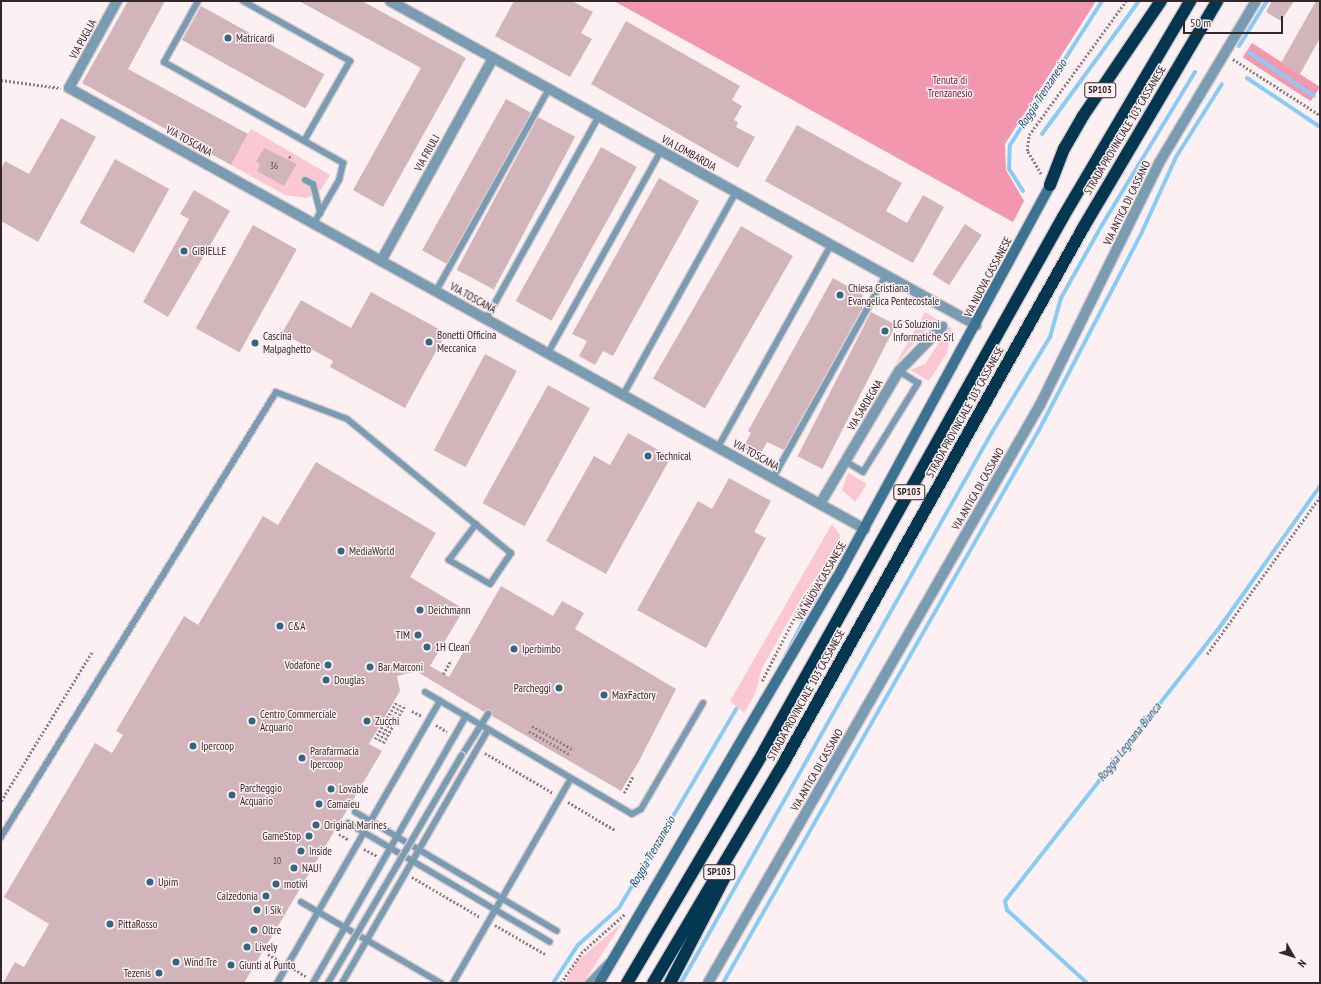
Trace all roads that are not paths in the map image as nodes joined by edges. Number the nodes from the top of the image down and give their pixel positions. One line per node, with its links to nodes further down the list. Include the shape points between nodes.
1 (117, 1): 10 (street, VIA PUGLIA)
2 (198, 1): 13 (lane, via 164,62)
3 (243, 1): 13 (lane, via 350,61)
4 (390, 1): 9 (street, VIA LOMBARDIA)
5 (1161, 1): 16 (highway, SP103, via 1083,116 1064,149)
6 (1190, 1): 71 (highway, STRADA PROVINCIALE 103 CASSANESE / SP103, via 1063,217 764,752)
7 (1217, 1): 43 (highway, STRADA PROVINCIALE 103 CASSANESE / SP103, via 1083,228)
8 (1256, 1): 74 (street, VIA ANTICA DI CASSANO, via 1159,164 1040,405)
9 (493, 58): 11 (street, VIA LOMBARDIA); 21 (street, VIA FRIULI)
10 (69, 88): 19 (street, VIA TOSCANA)
11 (549, 89): 12 (street, VIA LOMBARDIA); 23 (lane)
12 (599, 116): 14 (street, VIA LOMBARDIA); 24 (lane)
13 (304, 141): 18 (lane, via 343,163 339,180)
14 (661, 151): 17 (street, VIA LOMBARDIA); 27 (lane)
15 (305, 180): 18 (lane, via 313,184)
16 (1050, 185): 25 (street, VIA NUOVA CASSANESE / SP103)
17 (736, 192): 20 (street, VIA LOMBARDIA); 29 (lane)
18 (320, 213): 19 (lane)
19 (314, 224): 21 (street, VIA TOSCANA)
20 (830, 245): 22 (street, VIA LOMBARDIA); 30 (lane)
21 (381, 261): 23 (street, VIA TOSCANA)
22 (886, 275): 25 (street, VIA LOMBARDIA); 32 (lane)
23 (436, 291): 24 (street, VIA TOSCANA)
24 (486, 319): 27 (street, VIA TOSCANA)
25 (976, 325): 35 (street, VIA NUOVA CASSANESE / SP103)
26 (942, 327): 28 (street, VIA SARDEGNA)
27 (548, 353): 29 (street, VIA TOSCANA)
28 (899, 371): 31 (street, VIA SARDEGNA); 31 (lane, via 918,383 863,472)
29 (623, 395): 30 (street, VIA TOSCANA)
30 (718, 447): 32 (street, VIA TOSCANA)
31 (845, 462): 33 (street, VIA SARDEGNA)
32 (773, 478): 33 (street, VIA TOSCANA)
33 (820, 504): 35 (street, VIA TOSCANA)
34 (476, 524): 34 (lane, via 449,560 490,584 511,553); 50 (lane, via 347,419 276,392)
35 (865, 529): 62 (street, VIA NUOVA CASSANESE / SP103)
36 (425, 692): 37 (lane)
37 (440, 701): 40 (lane); 46 (lane)
38 (703, 704): 44 (lane, via 639,812 626,811)
39 (488, 714): 41 (lane)
40 (466, 716): 41 (lane); 49 (lane)
41 (480, 724): 42 (lane); 65 (lane, bridge)
42 (488, 730): 44 (lane); 52 (lane)
43 (784, 762): 72 (highway, STRADA PROVINCIALE 103 CASSANESE / SP103); 73 (highway, SP103)
44 (571, 779): 54 (lane)
45 (355, 812): 46 (lane)
46 (371, 821): 48 (lane); 49 (lane)
47 (348, 823): 48 (lane)
48 (364, 832): 51 (lane); 57 (lane)
49 (397, 836): 51 (lane); 52 (lane)
50 (1, 837)
51 (391, 848): 53 (lane); 58 (lane)
52 (419, 849): 53 (lane); 54 (lane)
53 (412, 861): 56 (lane); 60 (lane)
54 (502, 898): 56 (lane); 59 (lane)
55 (301, 902): 57 (lane)
56 (495, 910): 61 (lane); 68 (lane)
57 (318, 912): 58 (lane); 63 (lane)
58 (345, 928): 60 (lane); 64 (lane)
59 (557, 931)
60 (367, 940): 66 (lane); 67 (lane)
61 (550, 942)
62 (618, 950): 69 (lane); 70 (street, VIA NUOVA CASSANESE)
63 (277, 983)
64 (313, 983)
65 (328, 983)
66 (342, 983)
67 (441, 983)
68 (453, 983)
69 (588, 983)
70 (599, 983)
71 (627, 983)
72 (653, 983)
73 (670, 983)
74 (708, 983)

